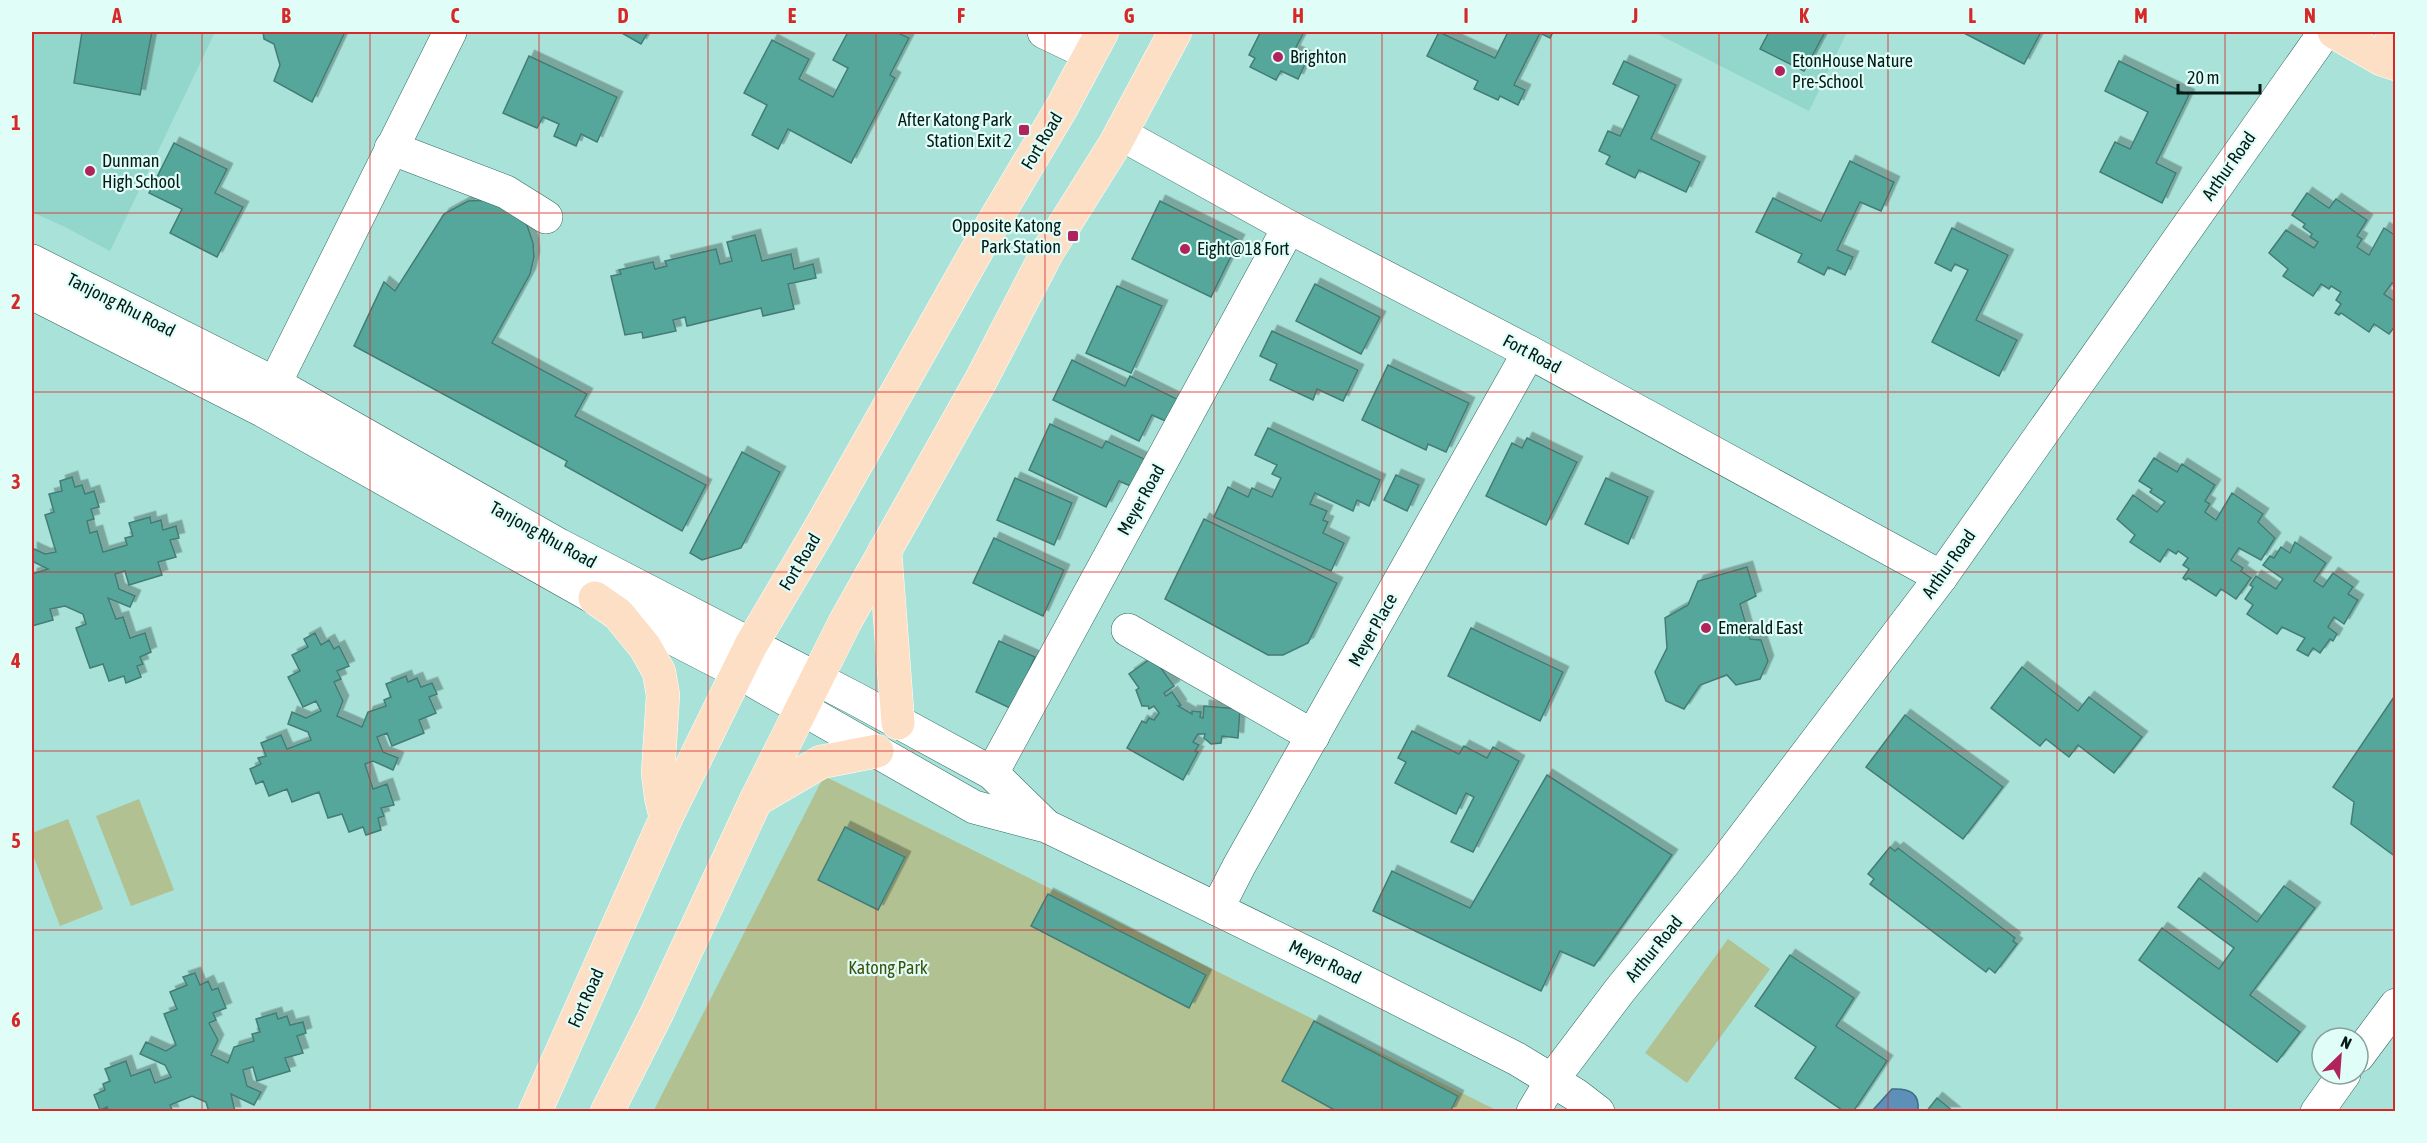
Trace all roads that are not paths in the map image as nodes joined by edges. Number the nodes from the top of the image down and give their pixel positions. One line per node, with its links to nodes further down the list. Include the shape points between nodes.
1 (450, 32): 9 (street)
2 (1044, 32): 6 (street)
3 (1176, 32): 8 (main road)
4 (2325, 32): 17 (street, Arthur Road)
5 (2334, 32): 7 (main road)
6 (1096, 43): 20 (main road, Fort Road)
7 (2396, 64)
8 (1121, 134): 11 (street, Fort Road); 16 (main road, via 1048,251)
9 (391, 148): 10 (street, via 506,192); 15 (street)
10 (546, 217)
11 (1289, 227): 14 (street, Fort Road); 26 (street, Meyer Road)
12 (32, 261): 15 (street, Tanjong Rhu Road)
13 (32, 292): 15 (street, Tanjong Rhu Road)
14 (1529, 352): 17 (street, Fort Road); 24 (street, Meyer Place)
15 (268, 397): 18 (street, Tanjong Rhu Road); 20 (street, Tanjong Rhu Road, via 559,544)
16 (885, 550): 21 (main road); 23 (main road)
17 (1941, 577): 33 (street, Arthur Road, via 1724,863)
18 (595, 598): 20 (street, Tanjong Rhu Road); 28 (main road, via 618,614 645,647 658,672 663,695 658,773)
19 (1128, 630): 24 (street)
20 (744, 658): 21 (street, Tanjong Rhu Road); 22 (street, Tanjong Rhu Road); 28 (main road, Fort Road)
21 (816, 678): 22 (main road); 23 (street, Meyer Road)
22 (801, 708): 25 (street, Meyer Road); 27 (main road)
23 (898, 723): 26 (street, Meyer Road)
24 (1313, 736): 30 (street, Meyer Place)
25 (877, 751): 27 (main road, via 821,762); 29 (street, Meyer Road, via 974,807)
26 (992, 773): 29 (street, Meyer Road)
27 (756, 800): 36 (main road)
28 (666, 818): 35 (main road, Fort Road)
29 (1046, 826): 30 (street, Meyer Road)
30 (1217, 909): 33 (street, Meyer Road)
31 (2396, 1005): 32 (street)
32 (2370, 1040)
33 (1552, 1080): 37 (street, Arthur Road); 38 (street, Meyer Road)
34 (2335, 1086): 39 (street)
35 (535, 1112)
36 (607, 1112)
37 (1533, 1112)
38 (1598, 1112)
39 (2317, 1112)

